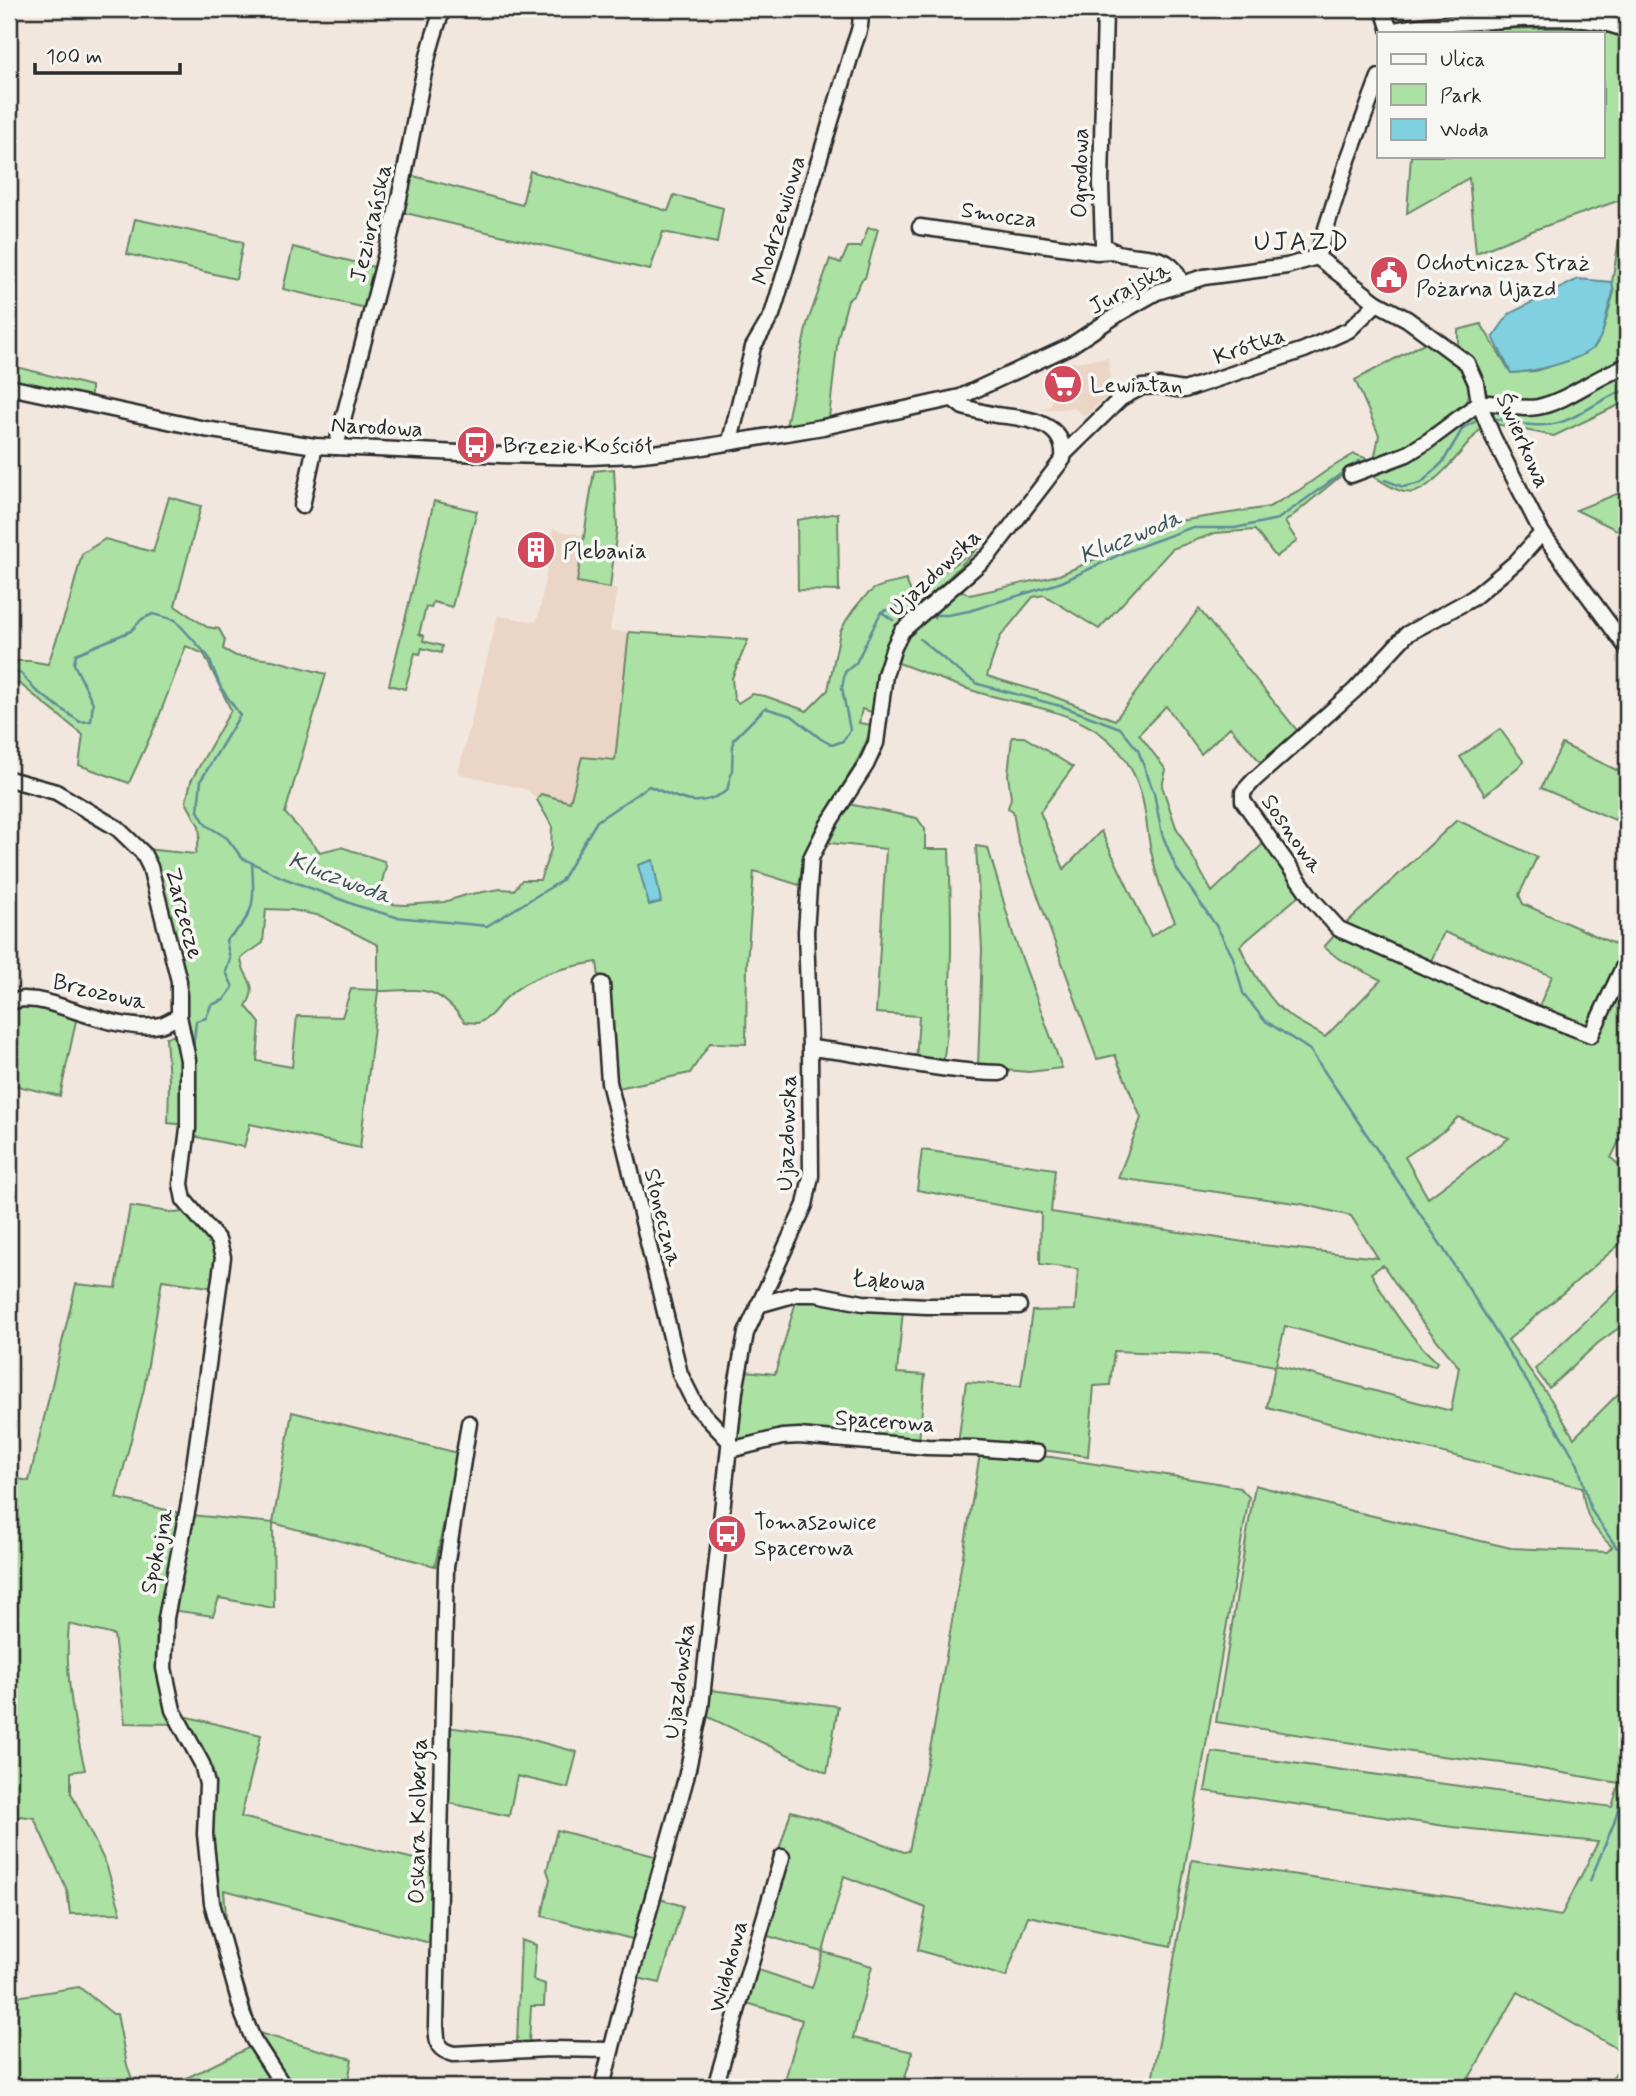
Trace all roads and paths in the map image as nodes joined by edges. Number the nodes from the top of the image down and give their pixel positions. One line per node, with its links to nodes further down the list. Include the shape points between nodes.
1 (443, 9): 19 (street, Jeziorańska, via 426,60 381,277)
2 (858, 9): 17 (street, Modrzewiowa, via 857,34 772,315 753,347)
3 (1105, 9): 9 (street, Ogrodowa, via 1101,225 1103,244)
4 (1383, 9): 6 (street)
5 (1627, 30): 6 (street, via 1608,23 1519,19 1411,26)
6 (1390, 32)
7 (1377, 82): 10 (street)
8 (920, 227): 9 (street, Smocza)
9 (1113, 251): 11 (street, via 1173,267)
10 (1317, 257): 11 (street, Jurajska); 12 (street, Świerkowa)
11 (1181, 283): 15 (street, Jurajska, via 1157,292 1051,356)
12 (1377, 303): 16 (street, Świerkowa, via 1467,363); 20 (street, Krótka, via 1349,330 1304,350 1184,390 1142,387 1121,398)
13 (1627, 366): 16 (street, via 1540,406)
14 (9, 387): 18 (street, Narodowa, via 205,429)
15 (953, 399): 17 (street, Narodowa); 20 (street, via 963,407 1039,421 1057,438)
16 (1479, 403): 21 (street, via 1407,454); 23 (street, Świerkowa)
17 (730, 441): 19 (street, Narodowa, via 602,457)
18 (315, 446): 19 (street, Narodowa); 22 (street)
19 (335, 447)
20 (1064, 454): 30 (street, Ujazdowska, via 1061,464 989,555 906,625 894,647 885,675 876,743 811,858 806,932)
21 (1351, 475)
22 (302, 506)
23 (1542, 533): 24 (street, Świerkowa); 26 (street, Sosnowa, via 1473,598 1407,634 1355,690 1254,780 1243,792 1242,801 1312,900 1339,929 1479,991 1591,1035)
24 (1627, 648)
25 (9, 779): 29 (street, Zarzecze, via 56,792 117,828 144,853 179,981)
26 (1627, 959)
27 (602, 984): 35 (street, Słoneczna, via 609,1082 680,1374 696,1406)
28 (9, 1002): 29 (street, Brzozowa, via 37,1000 146,1027)
29 (180, 1016): 39 (street, Spokojna, via 190,1088 181,1184 184,1200 218,1240 223,1257 189,1502 166,1618 164,1668 173,1710 207,1784 205,1834 212,1903 243,2015)
30 (810, 1048): 31 (street, via 949,1071); 32 (street, Ujazdowska, via 810,1186 806,1205)
31 (1000, 1073)
32 (758, 1305): 33 (street, Łąkowa, via 797,1294 816,1294 863,1303); 35 (street, Ujazdowska, via 740,1361)
33 (1019, 1306)
34 (469, 1423): 38 (street, Oskara Kolberga, via 446,1567 439,2047 453,2054)
35 (730, 1446): 36 (street, Spacerowa, via 799,1436); 38 (street, Ujazdowska, via 701,1707 686,1779)
36 (1037, 1453)
37 (782, 1857): 41 (street, Widokowa)
38 (611, 2050): 40 (street, Ujazdowska)
39 (284, 2087)
40 (603, 2087)
41 (715, 2087)

